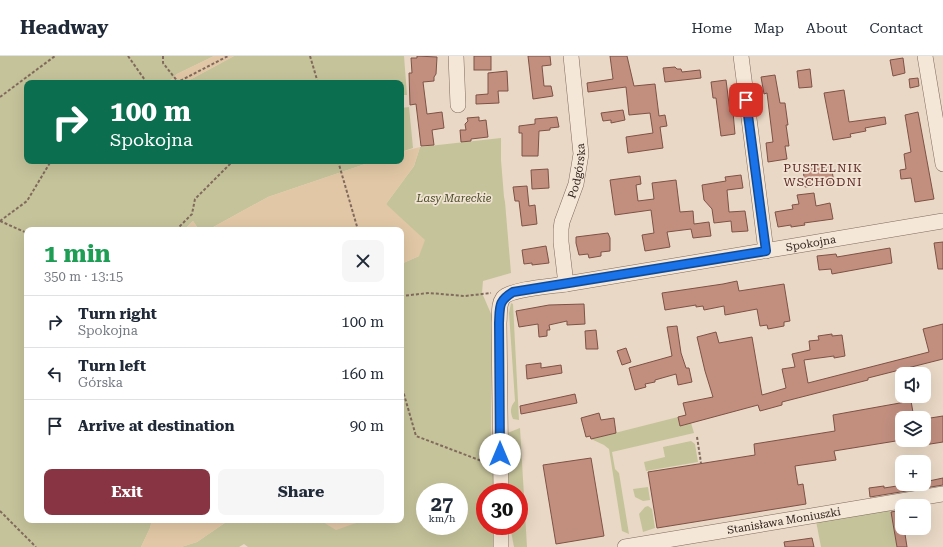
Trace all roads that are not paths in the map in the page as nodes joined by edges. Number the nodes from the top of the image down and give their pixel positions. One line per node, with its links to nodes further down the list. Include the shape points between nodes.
1 (456, 56): 5 (street)
2 (571, 56): 9 (street, Podgórska, via 581,154 576,184 561,230)
3 (740, 56): 8 (street)
4 (925, 56): 6 (street)
5 (458, 105)
6 (943, 164)
7 (943, 221): 8 (street, Spokojna)
8 (766, 251): 9 (street, Spokojna)
9 (566, 284): 10 (street, Spokojna, via 508,295 500,306)
10 (500, 483)
11 (943, 494): 14 (street, Stanisława Moniuszki)
12 (501, 535): 13 (street)
13 (501, 547)
14 (625, 547)

